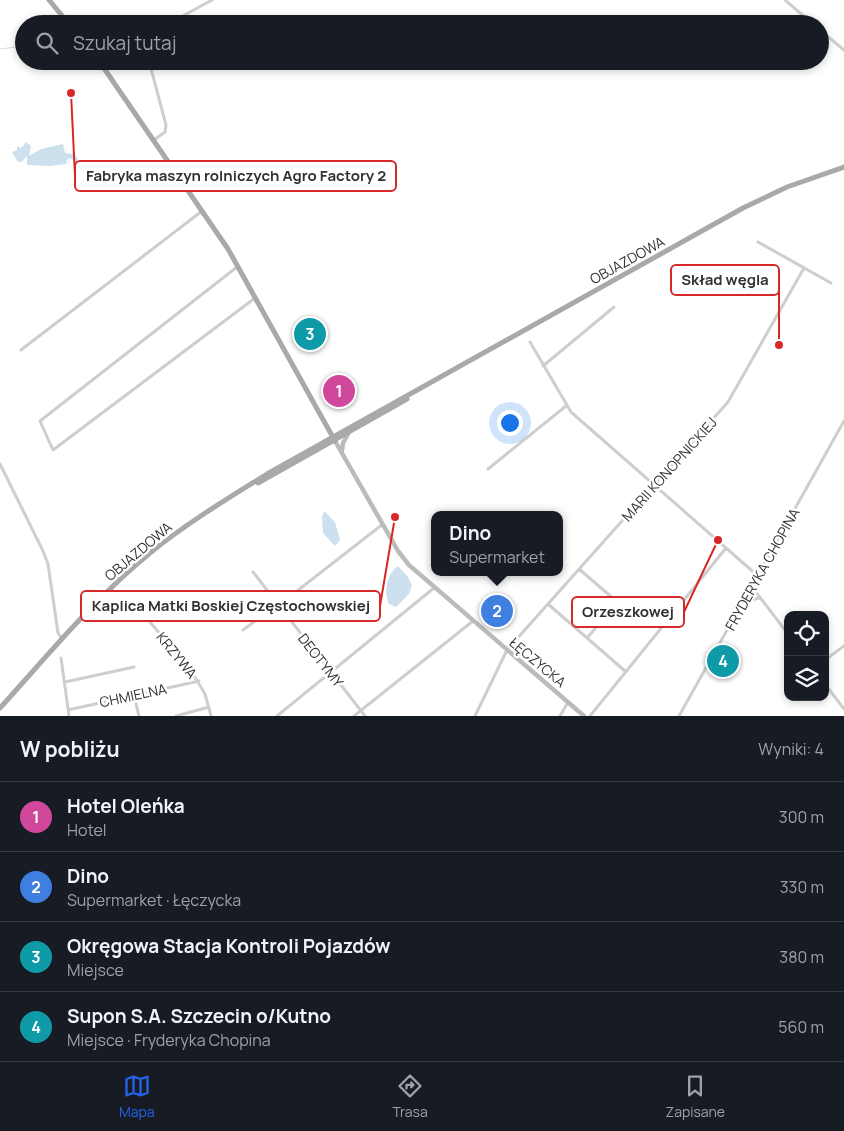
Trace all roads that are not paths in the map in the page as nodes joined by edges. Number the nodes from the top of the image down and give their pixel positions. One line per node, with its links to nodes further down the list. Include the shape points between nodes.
1 (49, 0): 4 (main road)
2 (212, 0): 5 (street)
3 (785, 0): 6 (street)
4 (62, 15)
5 (184, 15)
6 (802, 15)
7 (829, 38): 8 (street)
8 (844, 50)
9 (105, 70): 11 (main road)
10 (152, 70): 11 (street, via 166,125 165,132)
11 (154, 140): 13 (main road)
12 (844, 167): 23 (main road, OBJAZDOWA, via 787,187 743,208)
13 (202, 211): 15 (main road); 21 (street)
14 (758, 242): 16 (street)
15 (237, 267): 18 (main road); 18 (street, via 40,421 53,450)
16 (804, 268): 17 (street); 31 (street, MARII KONOPNICKIEJ, via 728,402)
17 (831, 283)
18 (255, 298): 27 (main road)
19 (614, 307): 22 (street)
20 (530, 342): 22 (street)
21 (21, 350)
22 (543, 366): 24 (street)
23 (426, 386): 26 (main road, OBJAZDOWA); 27 (main road, OBJAZDOWA)
24 (566, 406): 30 (street); 31 (street)
25 (844, 422): 36 (street, FRYDERYKA CHOPINA)
26 (348, 434): 27 (main road, OBJAZDOWA); 28 (street, via 342,443)
27 (334, 439): 28 (street, ŁĘCZYCKA); 50 (main road, OBJAZDOWA, via 205,513 150,552)
28 (342, 453): 32 (street, ŁĘCZYCKA)
29 (0, 464): 50 (street, via 44,551 58,633)
30 (488, 469)
31 (655, 485): 33 (street); 34 (street, MARII KONOPNICKIEJ)
32 (383, 524): 38 (street, ŁĘCZYCKA, via 409,565); 42 (street)
33 (726, 548): 36 (street); 56 (street)
34 (579, 569): 43 (street, MARII KONOPNICKIEJ); 44 (street)
35 (253, 572): 42 (street, DEOTYMY)
36 (758, 576): 37 (street, FRYDERYKA CHOPINA)
37 (752, 587): 39 (street); 41 (street, FRYDERYKA CHOPINA)
38 (434, 588): 46 (street, ŁĘCZYCKA); 57 (street)
39 (760, 598): 41 (street); 47 (street)
40 (132, 601): 58 (street, KRZYWA)
41 (743, 602): 79 (street, FRYDERYKA CHOPINA)
42 (278, 604): 48 (street); 57 (street, DEOTYMY)
43 (548, 604): 49 (street); 52 (street, MARII KONOPNICKIEJ)
44 (623, 606)
45 (605, 617): 49 (street)
46 (473, 621): 52 (street, ŁĘCZYCKA); 67 (street)
47 (784, 629)
48 (243, 630)
49 (587, 638): 56 (street)
50 (63, 640): 64 (main road, OBJAZDOWA)
51 (844, 646): 53 (street)
52 (506, 650): 62 (street, ŁĘCZYCKA); 75 (street, MARII KONOPNICKIEJ)
53 (829, 657)
54 (61, 658): 59 (street)
55 (134, 667): 59 (street)
56 (625, 671): 78 (street)
57 (331, 672): 67 (street, DEOTYMY); 72 (street)
58 (199, 681): 61 (street, CHMIELNA); 63 (street, KRZYWA)
59 (65, 682): 66 (street)
60 (829, 689): 65 (street)
61 (134, 695): 66 (street, CHMIELNA); 69 (street)
62 (568, 702): 76 (street); 77 (street, ŁĘCZYCKA)
63 (208, 707): 70 (street); 71 (street, KRZYWA)
64 (0, 708)
65 (844, 709)
66 (68, 710): 68 (street)
67 (361, 710): 73 (street); 74 (street, DEOTYMY)
68 (69, 716)
69 (139, 716)
70 (176, 716)
71 (211, 716)
72 (277, 716)
73 (354, 716)
74 (364, 716)
75 (475, 716)
76 (560, 716)
77 (584, 716)
78 (590, 716)
79 (679, 716)

